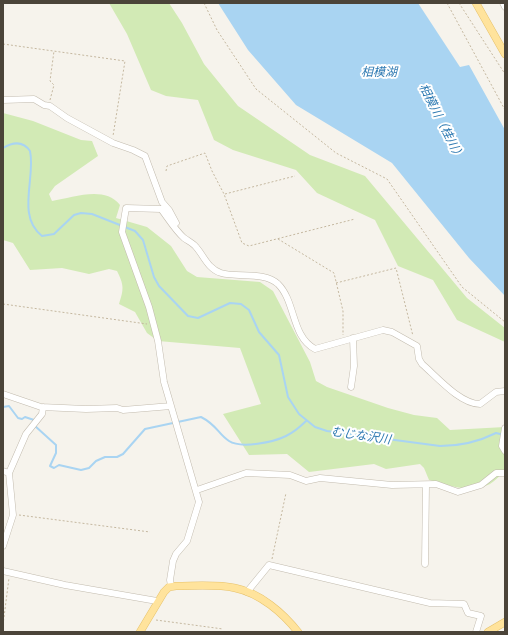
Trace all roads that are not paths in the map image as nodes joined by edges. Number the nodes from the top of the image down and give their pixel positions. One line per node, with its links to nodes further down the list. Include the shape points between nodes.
1 (476, 3): 4 (main road)
2 (503, 3): 3 (street)
3 (505, 7)
4 (505, 54)
5 (3, 100): 6 (street, via 34,99 112,143 145,156 162,202 169,210)
6 (178, 230): 7 (street, via 196,246 211,266 221,273 260,277 277,284 286,296 303,339 310,346 315,349); 11 (street, via 161,209 126,208 122,232 155,326 164,382)
7 (353, 338): 8 (street, via 354,366); 9 (street, via 383,330 415,344 422,364 464,400 473,404 480,404 496,392)
8 (351, 387)
9 (505, 391)
10 (3, 394): 12 (street)
11 (171, 406): 12 (street, via 123,410); 18 (street)
12 (44, 407): 15 (street)
13 (505, 428): 14 (street)
14 (503, 449)
15 (6, 472): 19 (street, via 13,515)
16 (505, 473): 17 (street, via 496,474 481,485 458,492 436,484)
17 (426, 485): 18 (street, via 392,485 320,478 306,481 290,475 246,473); 20 (street)
18 (196, 490): 22 (street, via 199,502 187,541 173,561)
19 (3, 546)
20 (425, 564)
21 (6, 573): 24 (street)
22 (171, 586): 23 (main road, via 232,587); 24 (main road)
23 (247, 592): 27 (main road, via 276,610); 28 (street, via 265,568 271,566 430,604 464,604 468,613 481,616)
24 (157, 601): 26 (main road)
25 (505, 622): 29 (main road)
26 (140, 632)
27 (298, 632)
28 (476, 632)
29 (488, 632)

